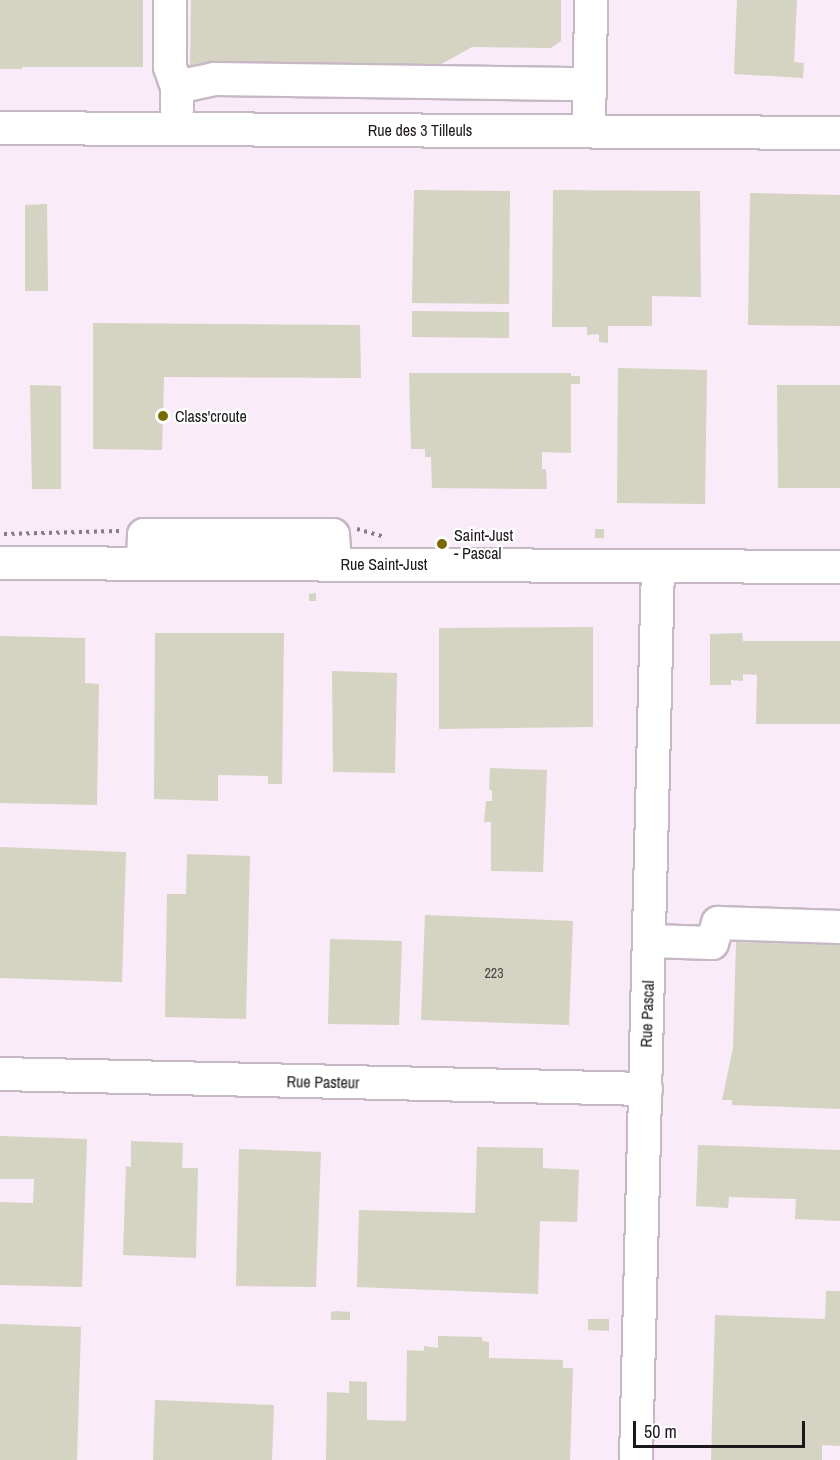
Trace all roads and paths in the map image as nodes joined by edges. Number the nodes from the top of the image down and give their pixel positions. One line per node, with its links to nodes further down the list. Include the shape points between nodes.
1 (170, 0): 4 (street, via 170,67)
2 (591, 0): 3 (street)
3 (590, 84): 4 (street, via 214,79); 7 (street)
4 (177, 87): 6 (street)
5 (0, 128): 6 (street, Rue des 3 Tilleuls)
6 (176, 129): 7 (street, Rue des 3 Tilleuls)
7 (589, 131): 8 (street, Rue des 3 Tilleuls)
8 (840, 133)
9 (0, 563): 10 (street, Rue Saint-Just)
10 (658, 567): 11 (street, Rue Saint-Just); 13 (street, Rue Pascal)
11 (840, 567)
12 (840, 927): 13 (street, via 718,923 712,943)
13 (651, 941): 15 (street, Rue Pascal, via 645,1021)
14 (0, 1074): 15 (street, Rue Pasteur)
15 (646, 1089): 16 (street, Rue Pascal)
16 (636, 1460)

